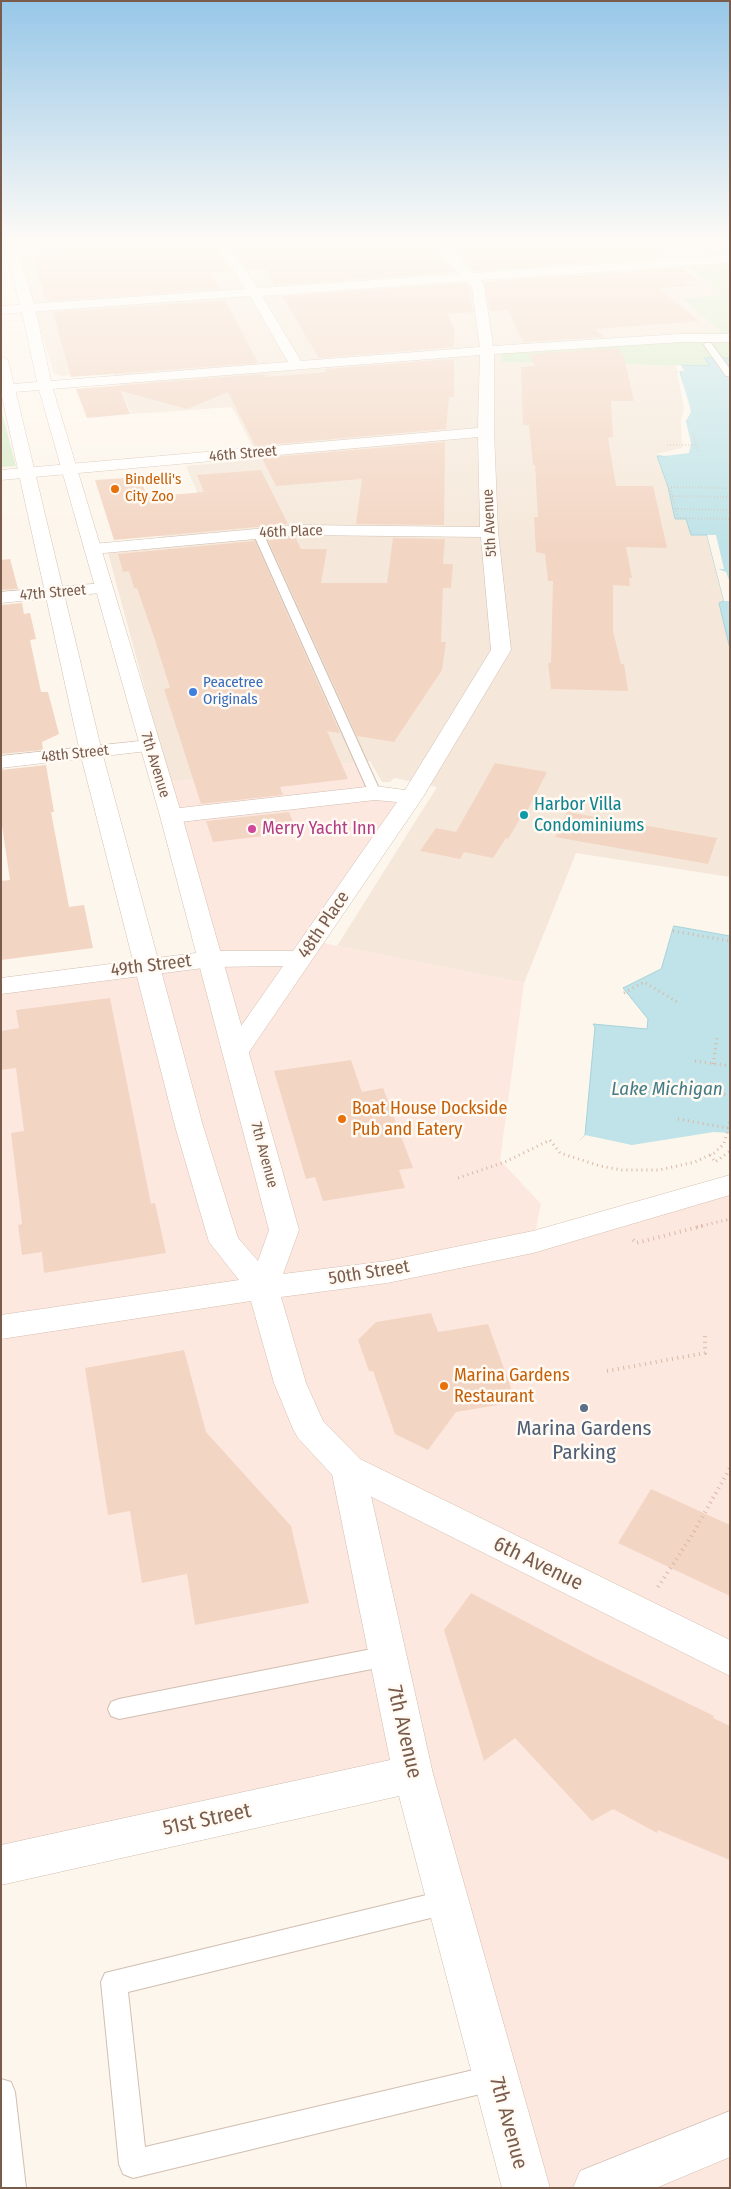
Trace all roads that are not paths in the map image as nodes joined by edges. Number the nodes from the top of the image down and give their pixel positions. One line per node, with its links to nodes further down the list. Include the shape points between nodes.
1 (36, 343): 10 (street, 7th Avenue)
2 (284, 343): 8 (street)
3 (486, 343): 6 (street, 5th Avenue)
4 (598, 343): 6 (street)
5 (708, 345): 9 (lane)
6 (487, 350): 8 (street); 12 (street, 5th Avenue)
7 (1, 360): 11 (street)
8 (297, 366): 10 (street)
9 (729, 374)
10 (45, 386): 11 (street); 13 (street, 7th Avenue)
11 (5, 388): 14 (street)
12 (486, 432): 13 (street, 46th Street); 16 (street, 5th Avenue)
13 (70, 469): 14 (street, 46th Street); 18 (street, 7th Avenue)
14 (26, 473): 15 (street, 46th Street); 20 (street)
15 (1, 475)
16 (489, 532): 17 (street, 46th Place, via 299,530); 26 (street, 5th Avenue, via 500,650)
17 (258, 533): 18 (street, 46th Place); 25 (lane)
18 (93, 549): 19 (street, 7th Avenue)
19 (104, 588): 20 (street, 47th Street); 22 (street, 7th Avenue)
20 (56, 593): 21 (street, 47th Street); 23 (street)
21 (1, 598)
22 (149, 746): 23 (street, 48th Street); 27 (street, 7th Avenue)
23 (91, 752): 24 (street, 48th Street); 30 (street)
24 (1, 762)
25 (375, 793): 26 (street); 27 (street)
26 (412, 798): 28 (street, 48th Place)
27 (171, 816): 29 (street, 7th Avenue)
28 (301, 958): 29 (street, 49th Street); 32 (street, 48th Place)
29 (211, 959): 30 (street, 49th Street); 32 (street, 7th Avenue)
30 (148, 966): 31 (street, 49th Street); 34 (street, via 189,1126 224,1242)
31 (1, 986)
32 (236, 1052): 34 (street, 7th Avenue, via 284,1230)
33 (730, 1185): 34 (street, 50th Street, via 533,1242 387,1272)
34 (263, 1288): 35 (street, 50th Street); 36 (street, via 290,1383 310,1429)
35 (1, 1327)
36 (348, 1469): 37 (street, 7th Avenue); 38 (street, 6th Avenue)
37 (388, 1656): 39 (lane); 40 (street, 7th Avenue)
38 (730, 1659)
39 (119, 1709)
40 (413, 1774): 41 (street, 51st Street); 42 (street, 7th Avenue)
41 (1, 1865)
42 (448, 1902): 43 (street, 7th Avenue); 43 (lane, via 114,1982 133,2164)
43 (495, 2078): 47 (street, 7th Avenue)
44 (1, 2092): 46 (lane)
45 (730, 2134): 48 (street)
46 (12, 2188)
47 (526, 2188)
48 (598, 2188)

